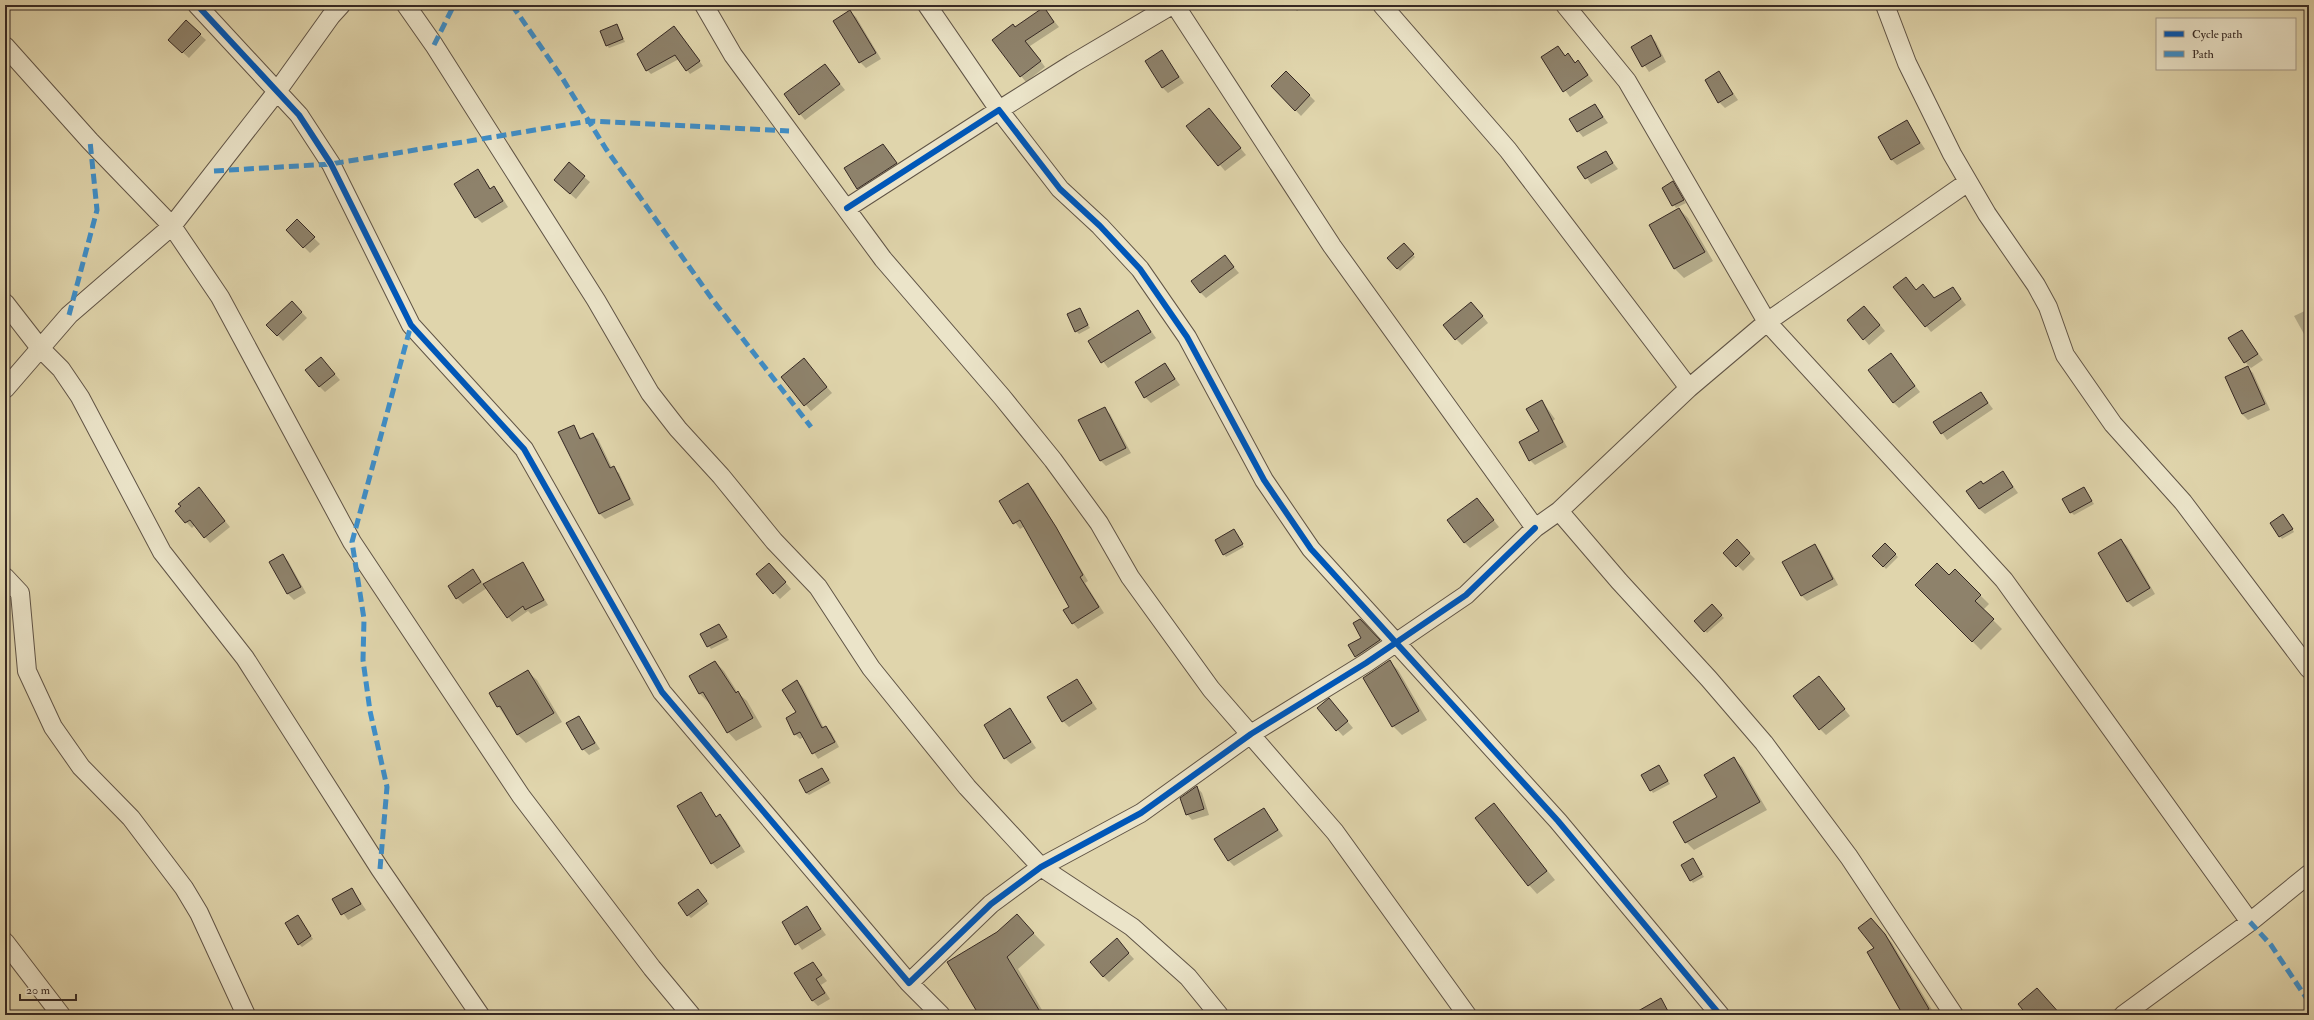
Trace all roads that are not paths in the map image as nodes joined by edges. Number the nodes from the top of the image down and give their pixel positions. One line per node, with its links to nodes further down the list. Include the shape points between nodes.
1 (197, 5): 11 (street)
2 (341, 5): 11 (street)
3 (406, 5): 27 (street, via 588,287 650,393 774,541 818,586 871,668 967,788)
4 (704, 5): 14 (street, via 733,55)
5 (927, 5): 12 (street)
6 (1174, 5): 12 (street); 22 (street, via 1332,246)
7 (1382, 5): 19 (street, via 1508,150)
8 (1565, 5): 17 (street, via 1627,81)
9 (1885, 5): 13 (street, via 1907,63)
10 (5, 46): 15 (street, via 90,141)
11 (278, 90): 15 (street); 31 (street, via 300,115 331,164 411,325 524,450 662,692)
12 (999, 110): 14 (street); 24 (street, via 1060,189 1100,226 1140,269 1187,337 1264,480 1311,549)
13 (1968, 182): 17 (street); 25 (street, via 2036,285 2048,306 2065,355 2088,391 2113,424 2183,502)
14 (847, 208): 26 (street, via 883,259 1053,460 1099,523 1130,576 1207,683)
15 (172, 226): 18 (street, via 69,316); 35 (street, via 220,297 352,542 521,796)
16 (5, 303): 18 (street)
17 (1767, 322): 19 (street); 29 (street, via 2004,580)
18 (40, 348): 20 (street); 34 (street, via 61,369 80,397 162,552 245,658 380,869)
19 (1689, 388): 21 (street)
20 (5, 389)
21 (1559, 511): 22 (street); 40 (street, via 1764,743 1849,857)
22 (1535, 528): 24 (street, via 1466,595)
23 (5, 578): 33 (street, via 20,593 27,671 53,727 81,767 131,818 184,888 199,913)
24 (1397, 642): 26 (street); 39 (street, via 1558,821)
25 (2309, 668)
26 (1251, 734): 27 (street, via 1141,813); 38 (street, via 1335,832)
27 (1042, 867): 31 (street, via 991,904); 37 (street, via 1132,927 1188,977)
28 (2309, 874): 29 (street)
29 (2250, 922): 41 (street)
30 (5, 942): 32 (street)
31 (909, 983): 36 (street)
32 (61, 1015)
33 (246, 1015)
34 (480, 1015)
35 (691, 1015)
36 (941, 1015)
37 (1219, 1015)
38 (1467, 1015)
39 (1720, 1015)
40 (1954, 1015)
41 (2124, 1015)

